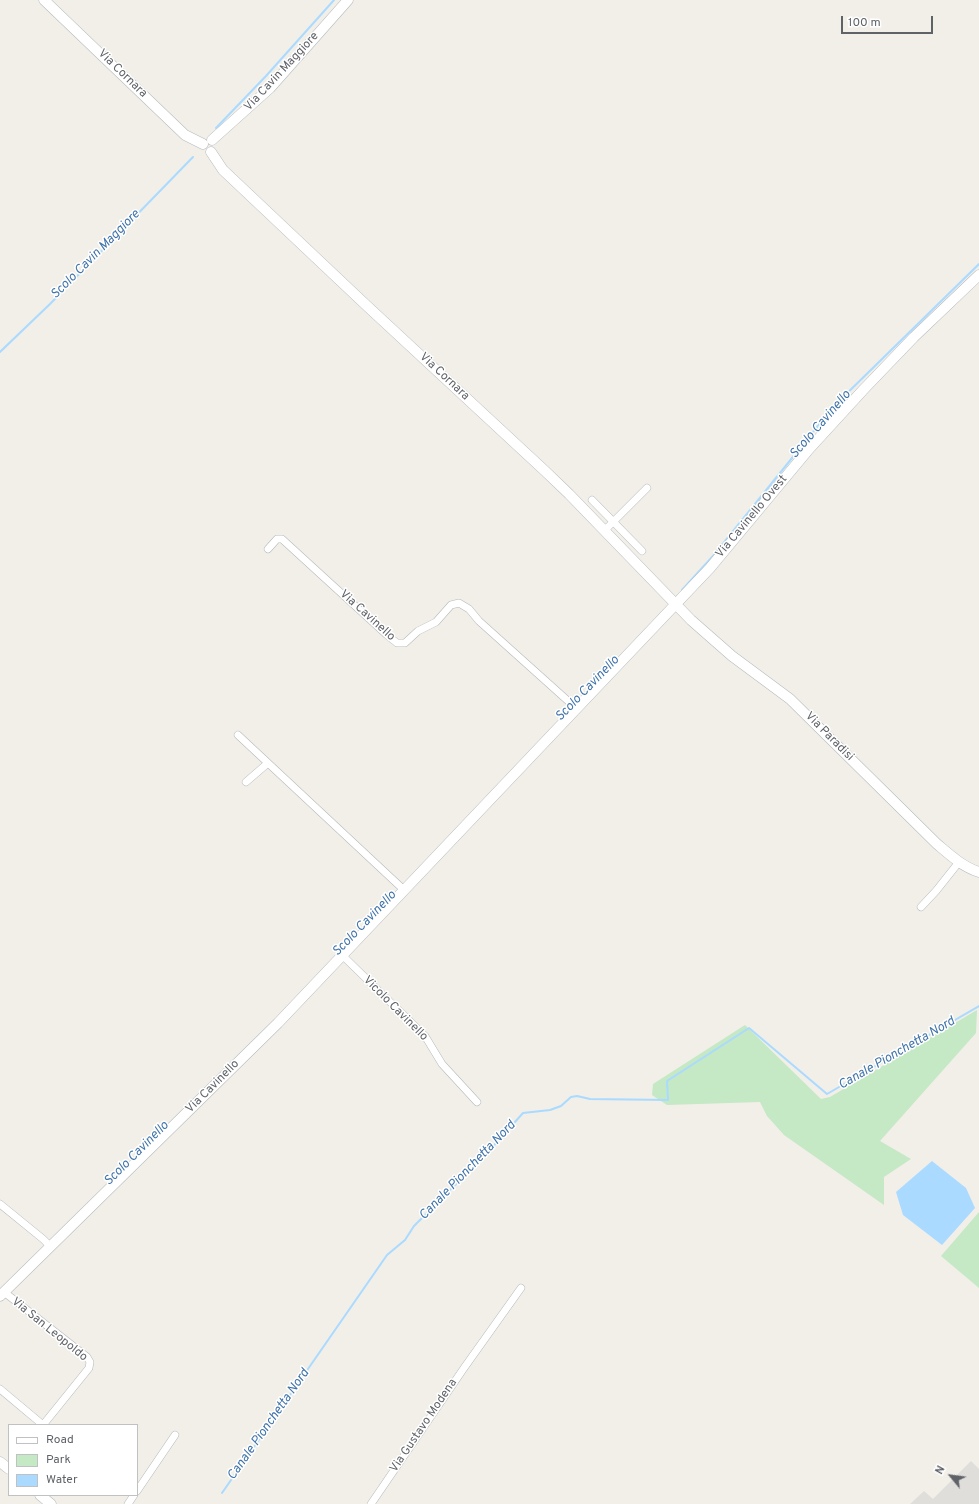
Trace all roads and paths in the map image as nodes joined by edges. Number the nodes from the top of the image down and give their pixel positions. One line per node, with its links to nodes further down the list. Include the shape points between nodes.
1 (44, 0): 4 (street, Via Cornara, via 185,135)
2 (348, 0): 3 (street, Via Cavin Maggiore, via 270,88)
3 (212, 140): 4 (street, via 208,139); 5 (street, via 215,147)
4 (202, 144): 5 (street, via 204,150)
5 (211, 152): 10 (street, Via Cornara, via 223,170)
6 (979, 275): 13 (street, Via Cavinello Ovest, via 859,394)
7 (647, 488): 9 (street)
8 (592, 500): 9 (street)
9 (613, 522): 10 (street); 12 (street)
10 (605, 530): 13 (street, Via Cornara)
11 (268, 549): 14 (street, Via Cavinello, via 277,539 282,539 397,643 405,643 418,631 436,622 451,606 459,603 469,609)
12 (642, 551)
13 (675, 605): 14 (street, Via Cavinello); 18 (street, Via Paradisi, via 709,637 790,699 937,844)
14 (574, 707): 20 (street, Via Cavinello)
15 (238, 735): 16 (street)
16 (268, 763): 17 (street); 20 (street)
17 (246, 782)
18 (959, 862): 19 (street, Via Paradisi); 21 (street)
19 (979, 872)
20 (402, 888): 22 (street, Via Cavinello)
21 (921, 907)
22 (342, 956): 23 (street, Vicolo Cavinello, via 425,1036 442,1064); 25 (street, Via Cavinello, via 238,1063)
23 (477, 1102)
24 (0, 1204): 25 (street)
25 (51, 1247): 27 (street, Via Cavinello)
26 (521, 1288): 35 (street, Via Gustavo Modena)
27 (2, 1294): 30 (street, Via San Leopoldo, via 87,1357 90,1362 89,1368)
28 (0, 1388): 29 (street)
29 (42, 1424)
30 (44, 1424)
31 (175, 1435): 32 (street)
32 (138, 1490)
33 (41, 1496): 34 (street)
34 (51, 1504)
35 (371, 1504)

